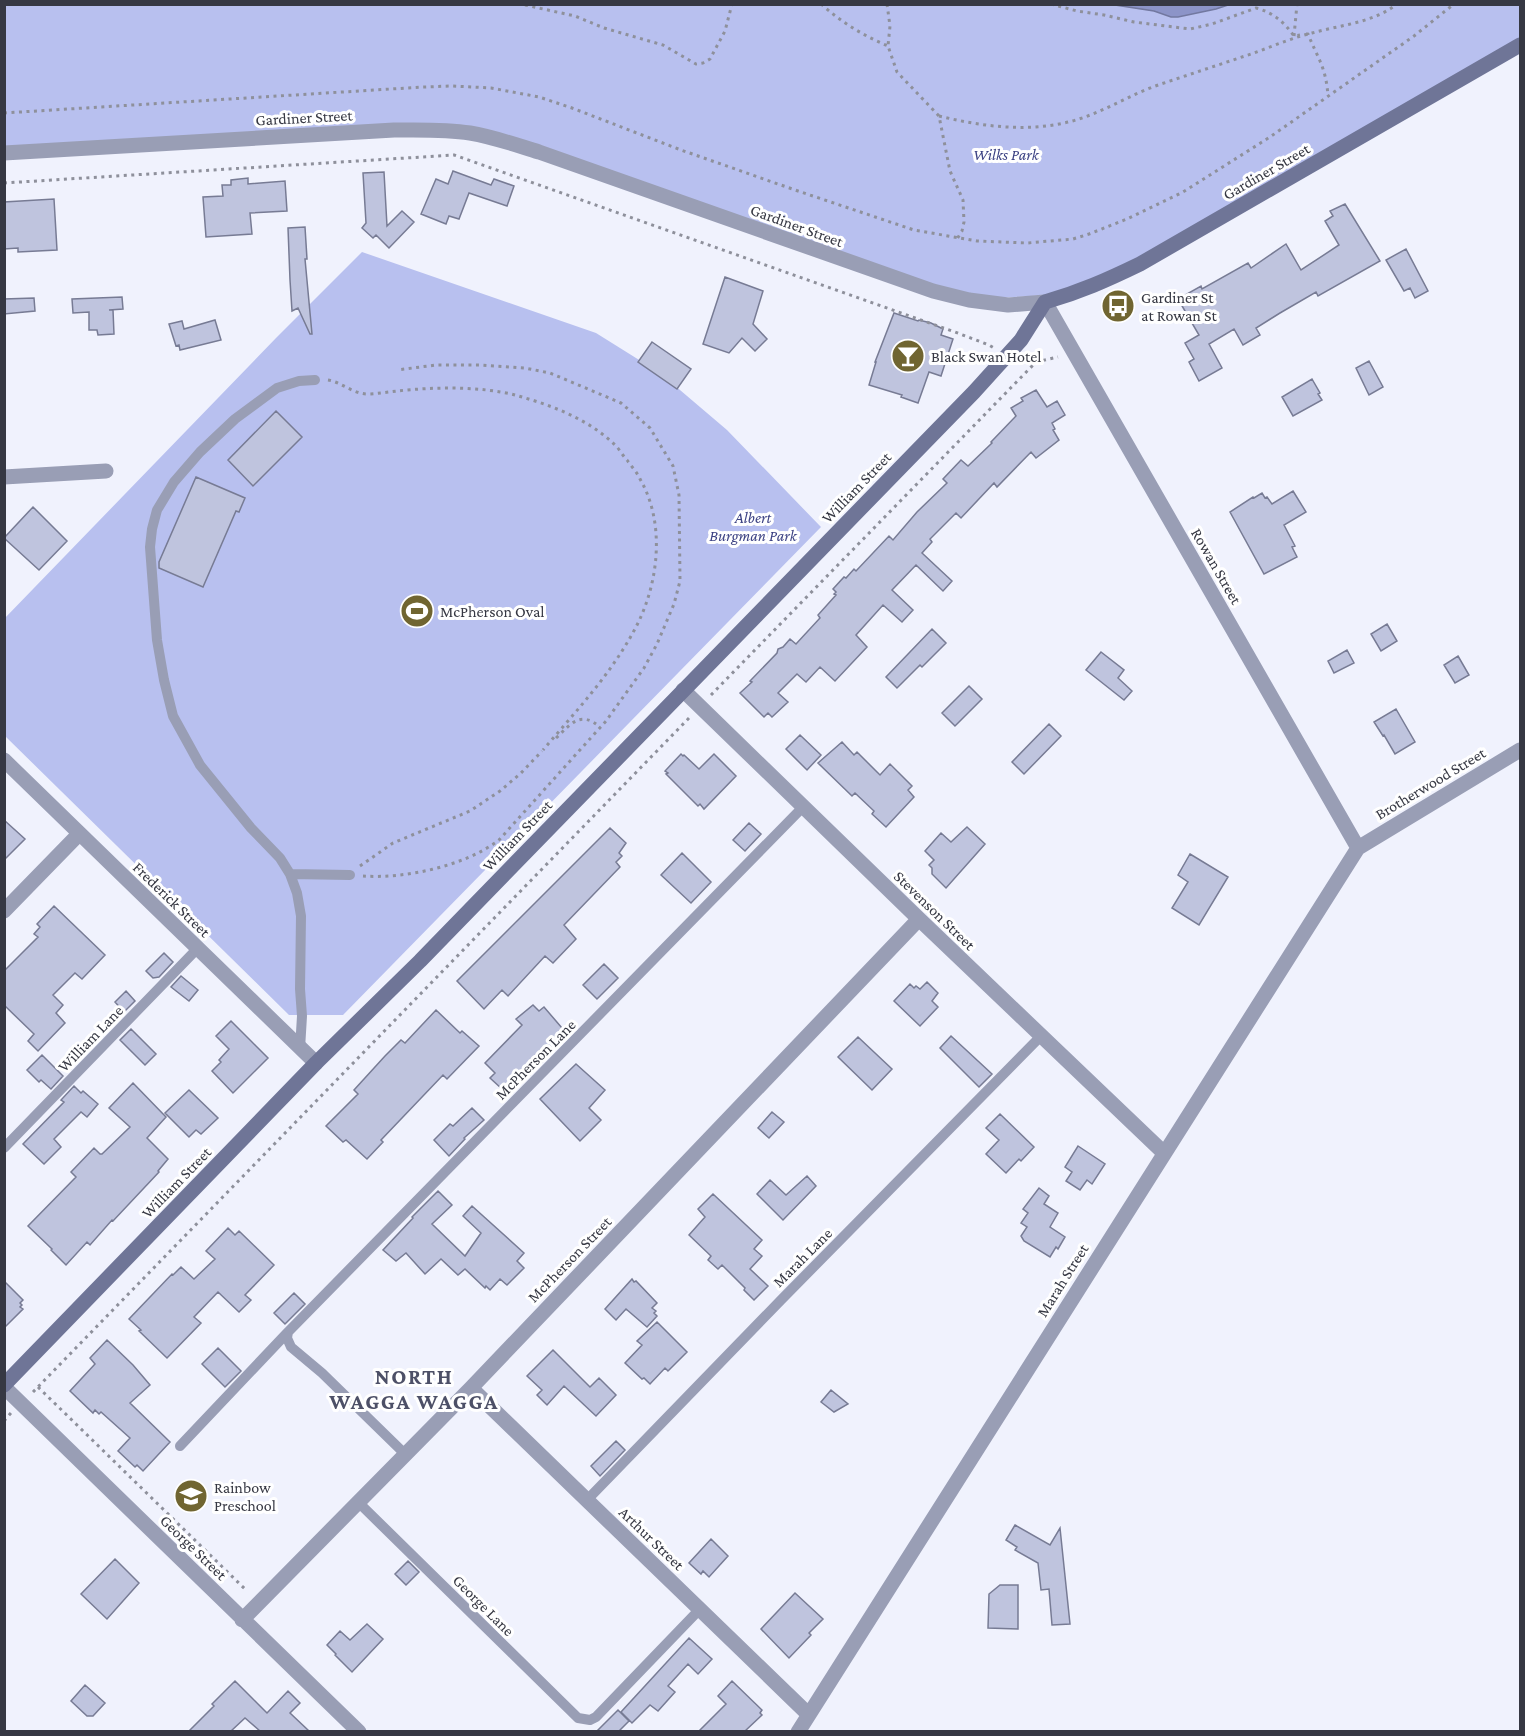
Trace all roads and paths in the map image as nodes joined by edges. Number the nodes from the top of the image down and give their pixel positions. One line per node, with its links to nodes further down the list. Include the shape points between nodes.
1 (732, 4): 8 (path, via 725,31 710,59 696,64 663,45 575,16)
2 (821, 4): 12 (path, via 850,27)
3 (887, 4): 12 (path)
4 (1051, 4): 10 (path, via 1134,22 1190,29 1256,8 1276,16)
5 (1297, 4): 10 (path)
6 (1397, 4): 9 (path, via 1374,17)
7 (1454, 4): 13 (path)
8 (525, 5)
9 (1308, 34): 10 (path); 13 (path, via 1327,78); 15 (path, via 1158,85 1066,123 1004,127)
10 (1294, 36)
11 (1521, 45): 19 (street, Gardiner Street, via 1140,264 1106,282)
12 (888, 46): 15 (path, via 897,72)
13 (1328, 96): 18 (path, via 1200,181 1105,228 1073,238 1027,243)
14 (4, 113): 18 (path, via 433,87 509,90 572,108 871,216)
15 (939, 116): 18 (path, via 950,171 963,200 964,222)
16 (4, 153): 19 (street, Gardiner Street, via 394,130 469,133 527,148 933,291 1008,305)
17 (4, 183): 21 (path, via 457,156 989,345)
18 (957, 239)
19 (1045, 302): 20 (street, Rowan Street); 21 (street, William Street)
20 (1074, 353): 27 (path, via 1036,362); 34 (street, Rowan Street)
21 (1004, 359): 26 (street, William Street)
22 (397, 370): 28 (path, via 480,365 550,373 621,403 651,428 663,448 673,466 679,495 680,581 674,604 644,668)
23 (315, 380): 29 (path, via 338,383 363,394 434,389 514,395 581,420 616,446 640,479 653,511 656,537 646,606 617,660); 35 (lane, via 277,388 235,418 200,452 156,510 150,547 157,640 173,716 200,765)
24 (106, 471): 25 (street)
25 (4, 477)
26 (684, 690): 27 (street, Stevenson Street); 42 (street, William Street)
27 (700, 706): 32 (street, Stevenson Street); 47 (path)
28 (600, 728): 29 (path, via 581,718); 36 (path, via 488,849 411,874)
29 (543, 750): 36 (path, via 500,791 470,811 393,843)
30 (1521, 750): 34 (street, Brotherwood Street)
31 (4, 760): 33 (street, Frederick Street)
32 (803, 807): 38 (street, Stevenson Street); 45 (lane, McPherson Lane)
33 (79, 834): 37 (street); 39 (street, Frederick Street)
34 (1358, 848): 44 (street, Marah Street)
35 (290, 874): 36 (lane); 41 (lane, via 300,904)
36 (350, 875)
37 (4, 911)
38 (919, 919): 40 (street, Stevenson Street); 48 (street, McPherson Street)
39 (197, 949): 41 (street, Frederick Street); 43 (lane, William Lane)
40 (1041, 1036): 44 (street, Stevenson Street); 53 (lane, Marah Lane)
41 (300, 1049): 42 (street, Frederick Street)
42 (316, 1063): 46 (street, William Street)
43 (4, 1148)
44 (1164, 1153): 58 (street, Marah Street)
45 (288, 1332): 51 (lane, McPherson Lane); 52 (lane, via 291,1347)
46 (4, 1386): 49 (street, George Street)
47 (38, 1387): 49 (path); 55 (path)
48 (471, 1388): 52 (street, McPherson Street); 53 (street, Arthur Street)
49 (21, 1403): 50 (path); 57 (street, George Street)
50 (4, 1421)
51 (180, 1446)
52 (405, 1454): 54 (street, McPherson Street)
53 (587, 1500): 56 (street, Arthur Street)
54 (358, 1502): 55 (street, McPherson Street); 56 (lane, George Lane, via 578,1718 594,1724)
55 (259, 1603): 57 (street, McPherson Street)
56 (700, 1609): 58 (street, Arthur Street)
57 (242, 1620): 59 (street, George Street)
58 (808, 1714): 60 (street, Marah Street)
59 (359, 1731)
60 (798, 1731)

